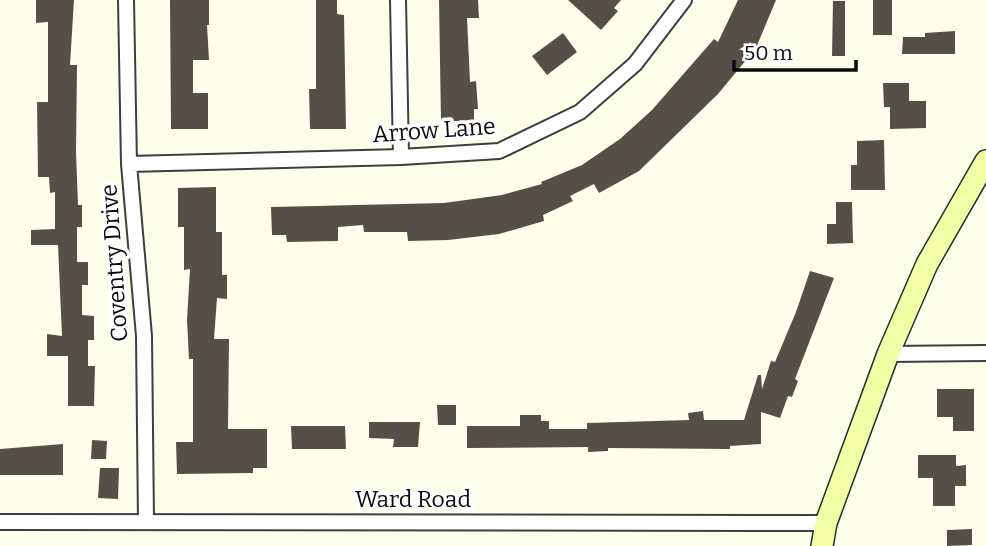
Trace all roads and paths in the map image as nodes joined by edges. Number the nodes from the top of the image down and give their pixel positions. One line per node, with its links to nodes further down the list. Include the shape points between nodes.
1 (127, 0): 6 (street, Coventry Drive)
2 (398, 0): 4 (street)
3 (684, 0): 4 (street, Arrow Lane, via 635,64 580,113 499,151)
4 (401, 157): 6 (street, Arrow Lane)
5 (986, 161): 8 (main road, via 927,264)
6 (130, 164): 10 (street, Coventry Drive, via 144,336)
7 (986, 353): 8 (street)
8 (888, 354): 11 (main road)
9 (0, 522): 10 (street, Ward Road)
10 (146, 522): 11 (street, Ward Road)
11 (826, 523): 12 (main road)
12 (822, 546)

